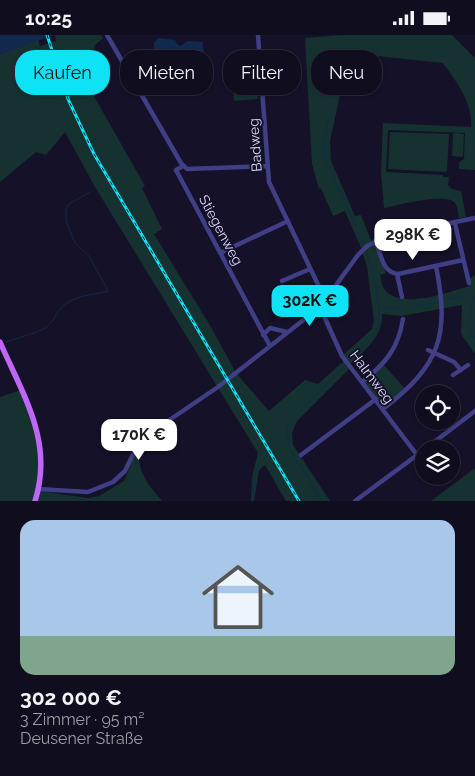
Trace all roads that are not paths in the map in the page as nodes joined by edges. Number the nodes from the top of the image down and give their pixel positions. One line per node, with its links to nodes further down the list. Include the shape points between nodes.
1 (107, 35): 3 (street)
2 (258, 35): 4 (street, Badweg)
3 (183, 166): 6 (street); 7 (street, via 176,170)
4 (268, 166): 5 (street); 8 (street, Badweg)
5 (261, 167): 6 (street); 8 (street)
6 (191, 170): 7 (street)
7 (180, 176): 13 (street, Stiegenweg)
8 (269, 182): 10 (street, Badweg)
9 (475, 218): 11 (street)
10 (288, 221): 13 (street); 16 (street, Badweg)
11 (455, 223): 12 (street, via 391,235); 14 (street)
12 (376, 241): 17 (street, via 387,271); 21 (street, via 358,255)
13 (220, 253): 25 (street, Stiegenweg)
14 (463, 260): 15 (street); 19 (street)
15 (436, 266): 17 (street); 29 (street, via 442,323)
16 (310, 269): 18 (street); 21 (street, Badweg)
17 (397, 274): 20 (street)
18 (282, 281)
19 (469, 283)
20 (402, 297)
21 (327, 298): 22 (street)
22 (320, 307): 24 (street); 33 (street, Halmweg, via 339,351)
23 (403, 319): 33 (street, via 401,339 392,353)
24 (288, 332): 25 (street, via 270,329); 27 (street)
25 (263, 335): 27 (street, Stiegenweg)
26 (0, 342): 41 (main road, via 40,440)
27 (270, 346): 41 (street, via 218,387 140,440 124,471 113,482 88,492)
28 (428, 350): 29 (street)
29 (434, 353): 31 (street, via 454,362); 35 (street, via 410,387)
30 (468, 365): 31 (street)
31 (461, 370): 32 (street)
32 (454, 375)
33 (362, 382): 34 (street, Halmweg)
34 (376, 399): 35 (street, Halmweg); 39 (street)
35 (383, 409): 38 (street, Halmweg)
36 (475, 411): 37 (street)
37 (436, 440)
38 (415, 452)
39 (301, 455)
40 (415, 457): 43 (street)
41 (38, 489): 42 (main road)
42 (35, 501)
43 (356, 501)

